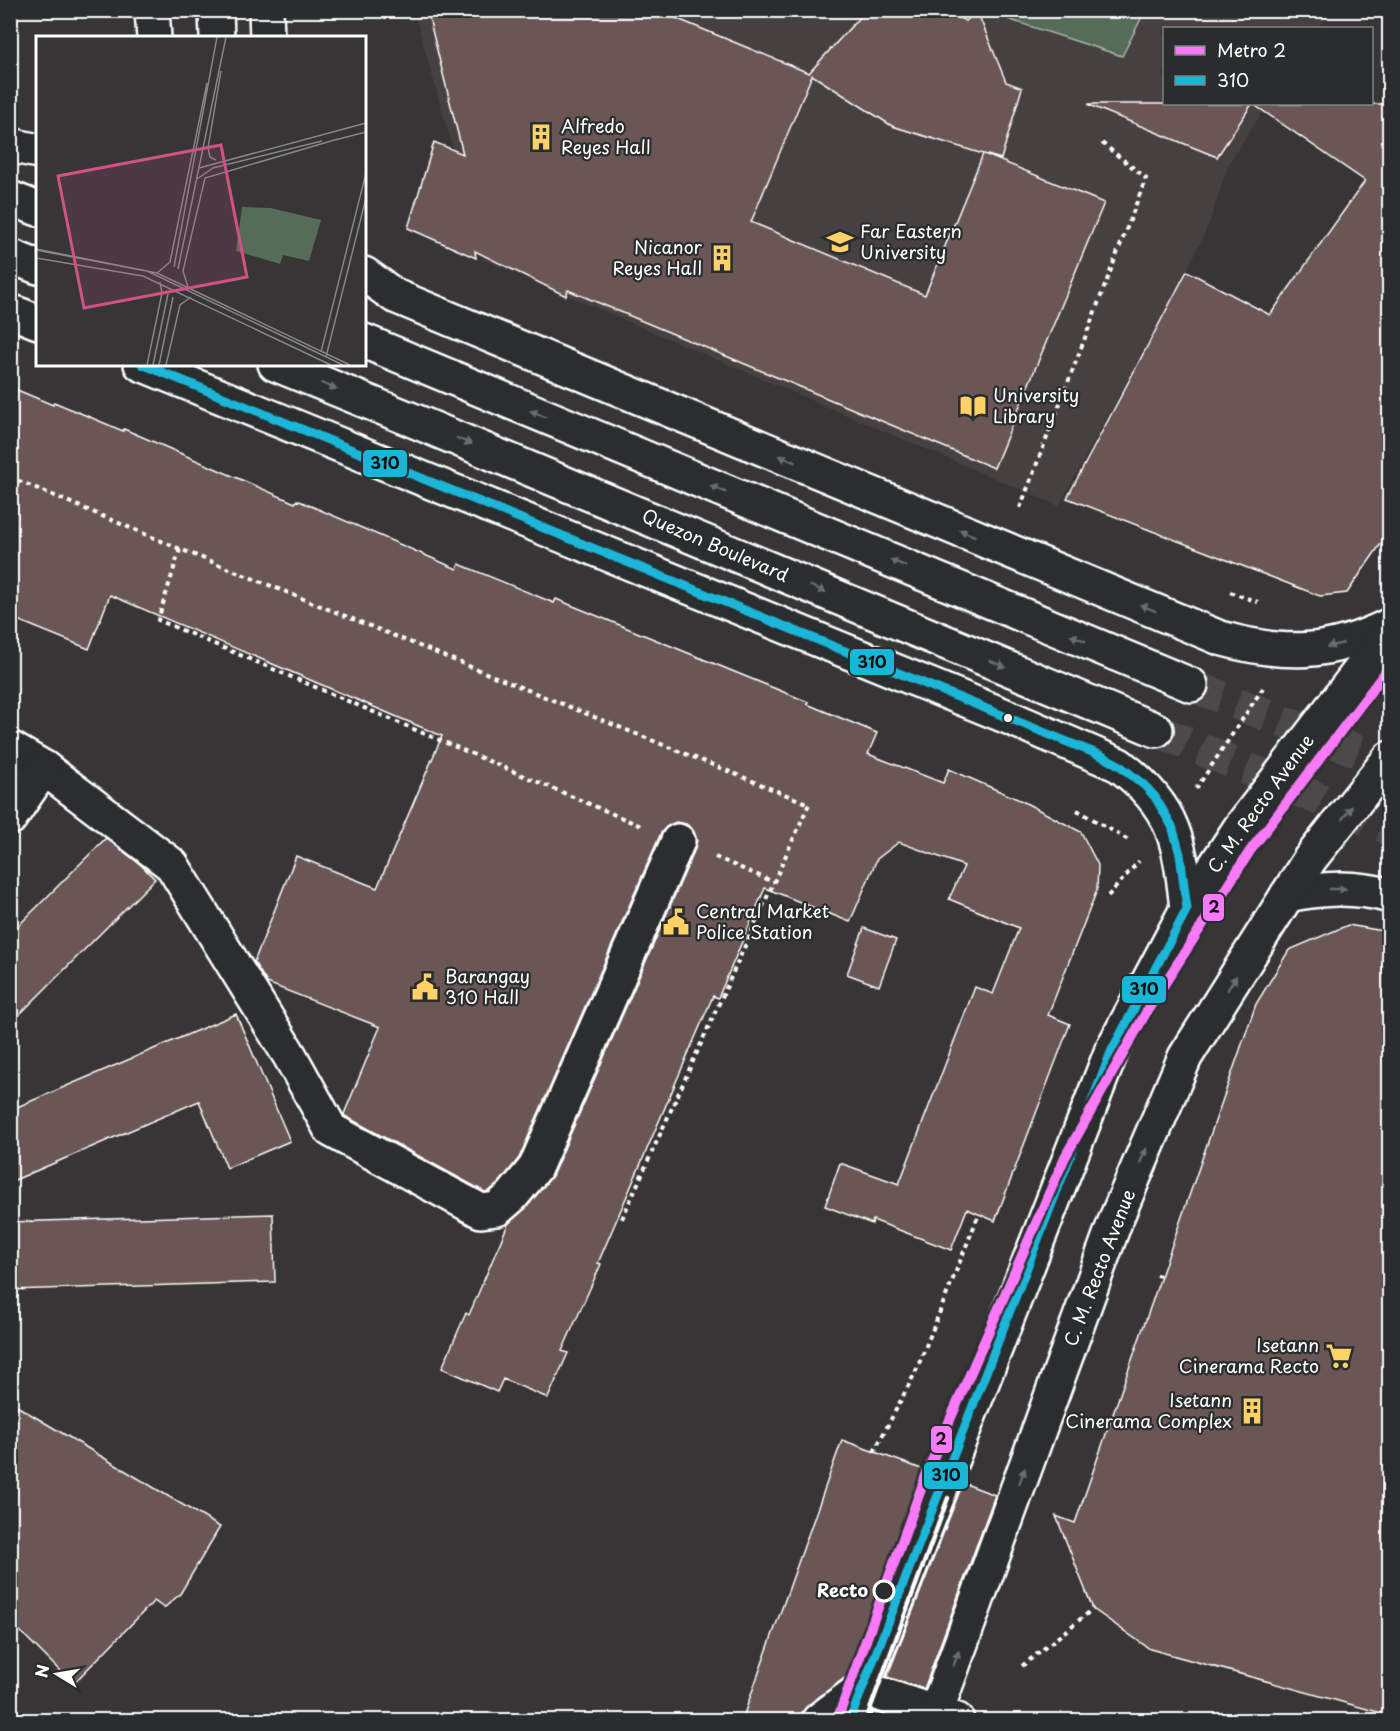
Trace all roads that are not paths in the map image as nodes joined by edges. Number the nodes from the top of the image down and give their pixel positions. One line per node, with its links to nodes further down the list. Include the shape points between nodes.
1 (152, 10): 4 (main road)
2 (216, 10): 5 (main road)
3 (266, 10): 6 (main road)
4 (154, 36)
5 (217, 36)
6 (267, 36)
7 (10, 145): 8 (main road)
8 (36, 151)
9 (10, 198): 10 (main road)
10 (36, 208)
11 (366, 275): 17 (main road, one-way to 11, via 1330,646 1287,650 1220,638 395,296)
12 (10, 311): 13 (main road)
13 (36, 321)
14 (366, 342): 19 (main road, one-way to 14)
15 (146, 366): 28 (main road, via 1102,756 1145,786 1172,826 1180,854)
16 (279, 366): 20 (main road, Quezon Boulevard, one-way to 20)
17 (1389, 625)
18 (1389, 631): 28 (main road, C. M. Recto Avenue, via 1240,828)
19 (1191, 685)
20 (1156, 730)
21 (10, 748): 23 (main road)
22 (1389, 758): 26 (main road, C. M. Recto Avenue, one-way to 22, via 1310,859)
23 (44, 768): 24 (main road); 25 (main road, via 172,864 331,1130 481,1211 497,1209 535,1168)
24 (10, 818)
25 (678, 841)
26 (1287, 895): 27 (main road, one-way to 27, via 1348,888); 30 (main road, C. M. Recto Avenue, one-way to 26, via 1116,1219 1185,1057)
27 (1389, 896)
28 (1186, 909): 29 (main road, C. M. Recto Avenue, via 1112,1050)
29 (861, 1688): 30 (main road); 31 (main road); 32 (main road, C. M. Recto Avenue)
30 (942, 1718)
31 (819, 1720)
32 (850, 1720)

